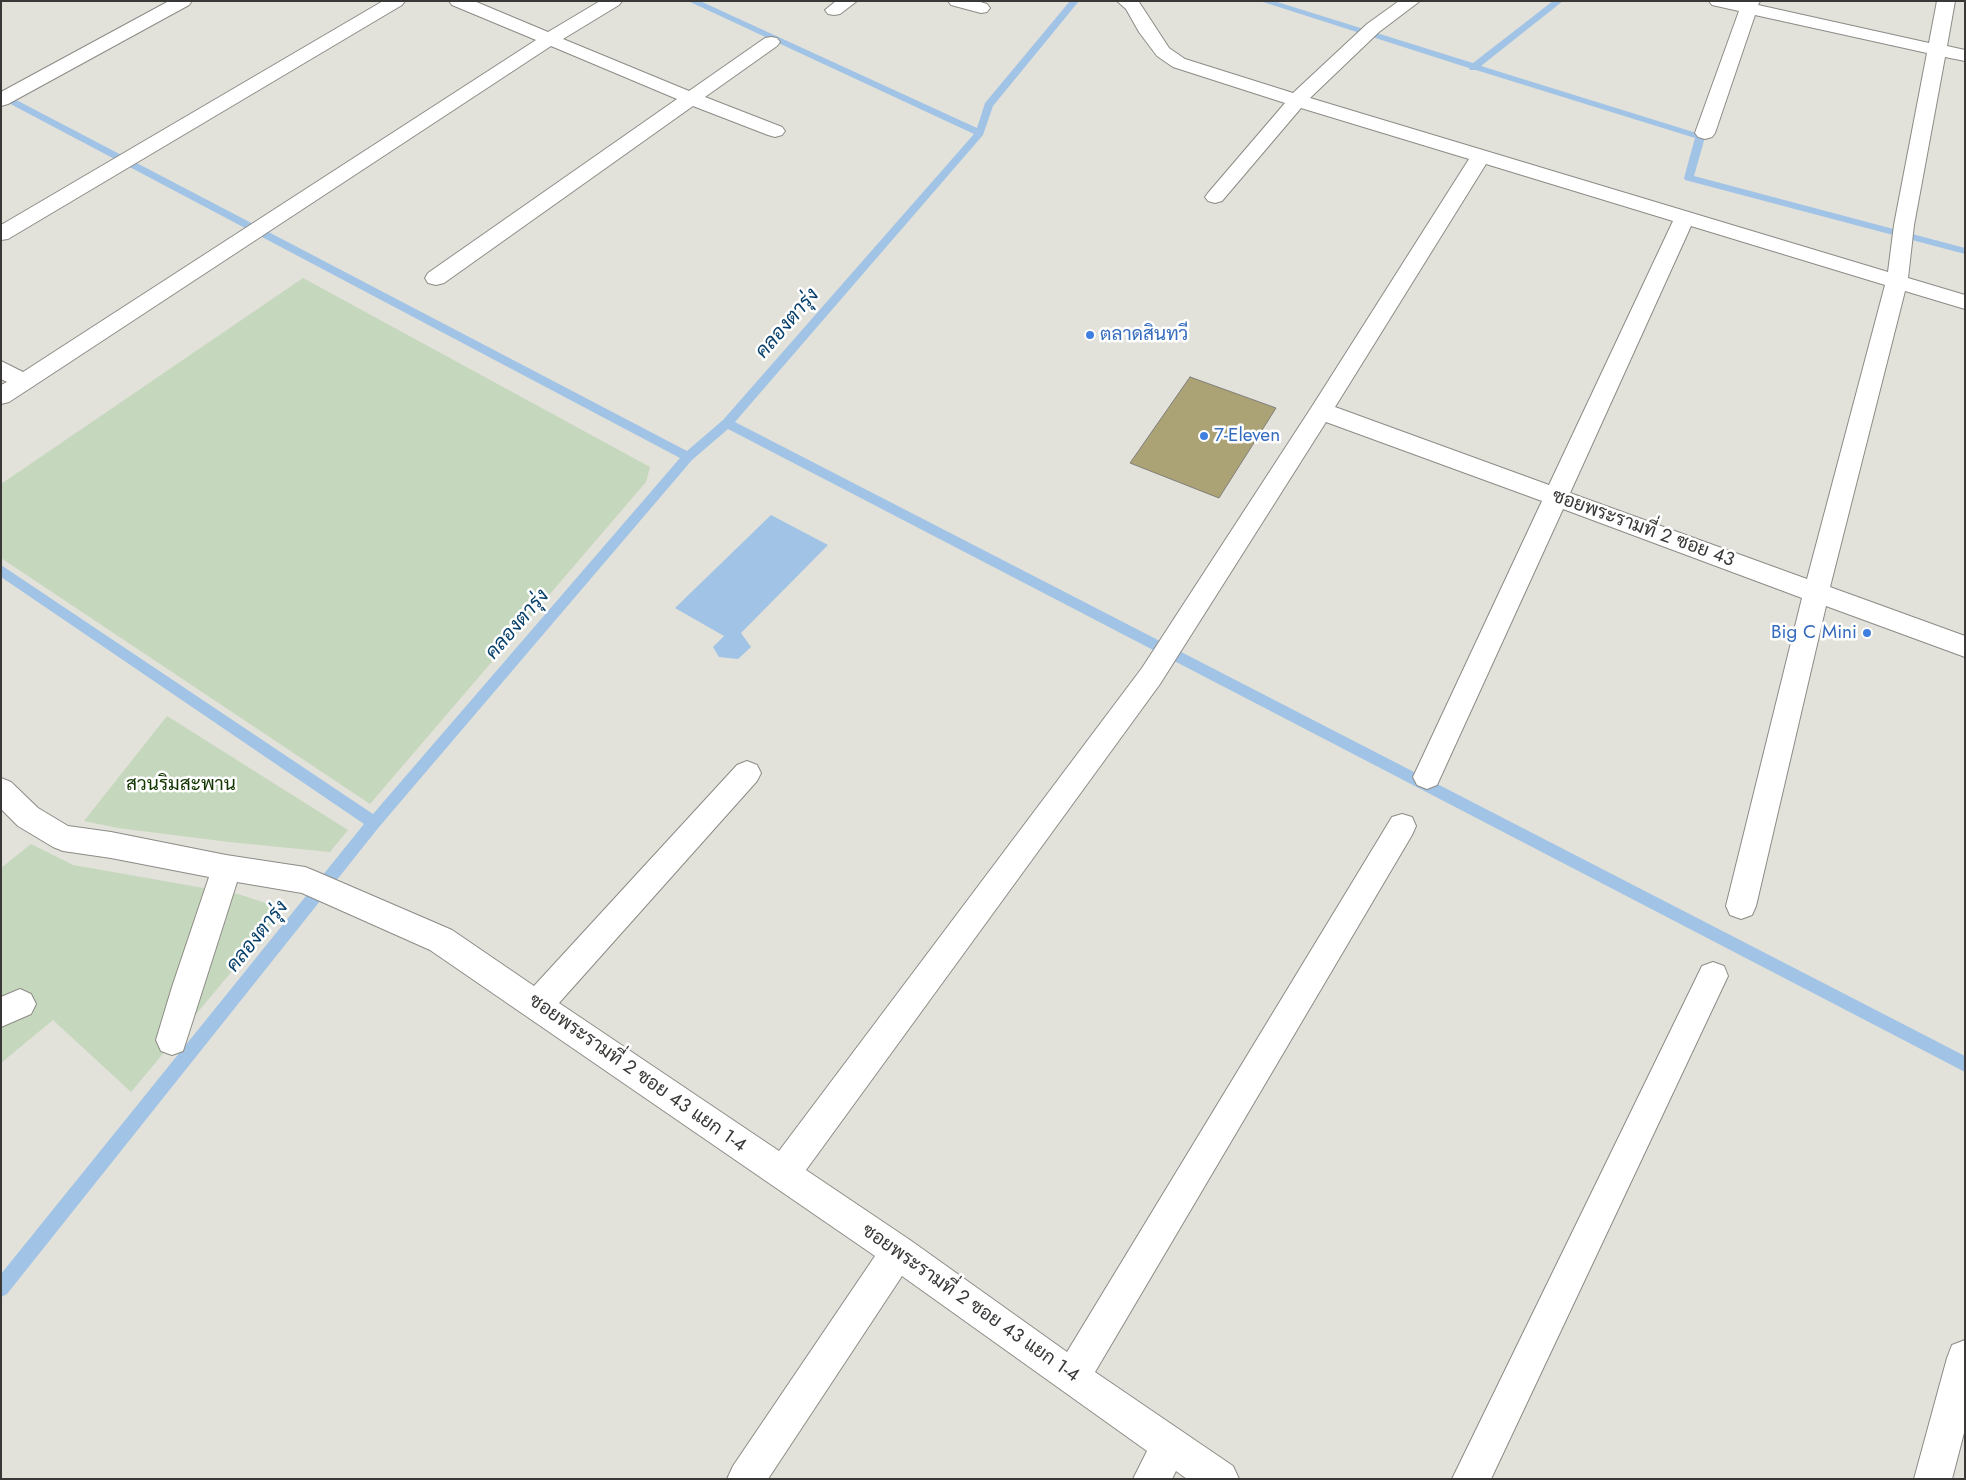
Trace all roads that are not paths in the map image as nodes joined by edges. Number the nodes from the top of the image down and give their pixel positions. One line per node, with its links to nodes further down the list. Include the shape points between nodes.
1 (183, 1): 18 (street)
2 (396, 1): 24 (street)
3 (458, 1): 12 (street)
4 (613, 1): 12 (street)
5 (958, 1): 11 (street)
6 (1126, 1): 17 (street, via 1136,10 1163,52 1179,63)
7 (1411, 1): 17 (street, via 1373,28)
8 (1718, 1): 10 (street)
9 (1946, 1): 14 (street)
10 (1750, 5): 14 (street); 20 (street)
11 (981, 8)
12 (550, 39): 16 (street); 29 (street)
13 (770, 42): 16 (street)
14 (1936, 50): 15 (street); 26 (street)
15 (1965, 56)
16 (690, 98): 19 (street); 25 (street)
17 (1298, 99): 21 (street); 22 (street)
18 (1, 100)
19 (775, 130)
20 (1705, 133)
21 (1482, 156): 23 (street); 31 (street)
22 (1215, 197)
23 (1686, 217): 26 (street); 32 (street)
24 (1, 234)
25 (436, 278)
26 (1897, 281): 27 (street); 33 (street)
27 (1965, 302)
28 (1, 369): 29 (street)
29 (24, 382): 30 (street)
30 (1, 396)
31 (1321, 411): 32 (street, ซอยพระรามที่ 2 ซอย 43); 44 (street, via 1151,676)
32 (1555, 497): 33 (street, ซอยพระรามที่ 2 ซอย 43); 36 (street)
33 (1816, 593): 34 (street, ซอยพระรามที่ 2 ซอย 43); 40 (street)
34 (1965, 647)
35 (747, 773): 42 (street)
36 (1427, 777)
37 (1, 790): 39 (street, ซอยพระรามที่ 2 ซอย 43 แยก 1-4, via 28,817 63,838)
38 (1402, 826): 47 (street)
39 (226, 868): 42 (street, ซอยพระรามที่ 2 ซอย 43 แยก 1-4, via 305,880 368,907 441,940); 43 (street)
40 (1741, 906)
41 (1713, 976): 52 (street)
42 (538, 1005): 44 (street, ซอยพระรามที่ 2 ซอย 43 แยก 1-4)
43 (172, 1040)
44 (783, 1174): 45 (street, ซอยพระรามที่ 2 ซอย 43 แยก 1-4)
45 (898, 1252): 47 (street, ซอยพระรามที่ 2 ซอย 43 แยก 1-4); 49 (street)
46 (1965, 1358): 53 (street)
47 (1072, 1377): 48 (street, ซอยพระรามที่ 2 ซอย 43 แยก 1-4)
48 (1170, 1444): 50 (street); 51 (street, ซอยพระรามที่ 2 ซอย 43 แยก 1-4)
49 (746, 1479)
50 (1152, 1479)
51 (1220, 1479)
52 (1471, 1479)
53 (1933, 1479)

